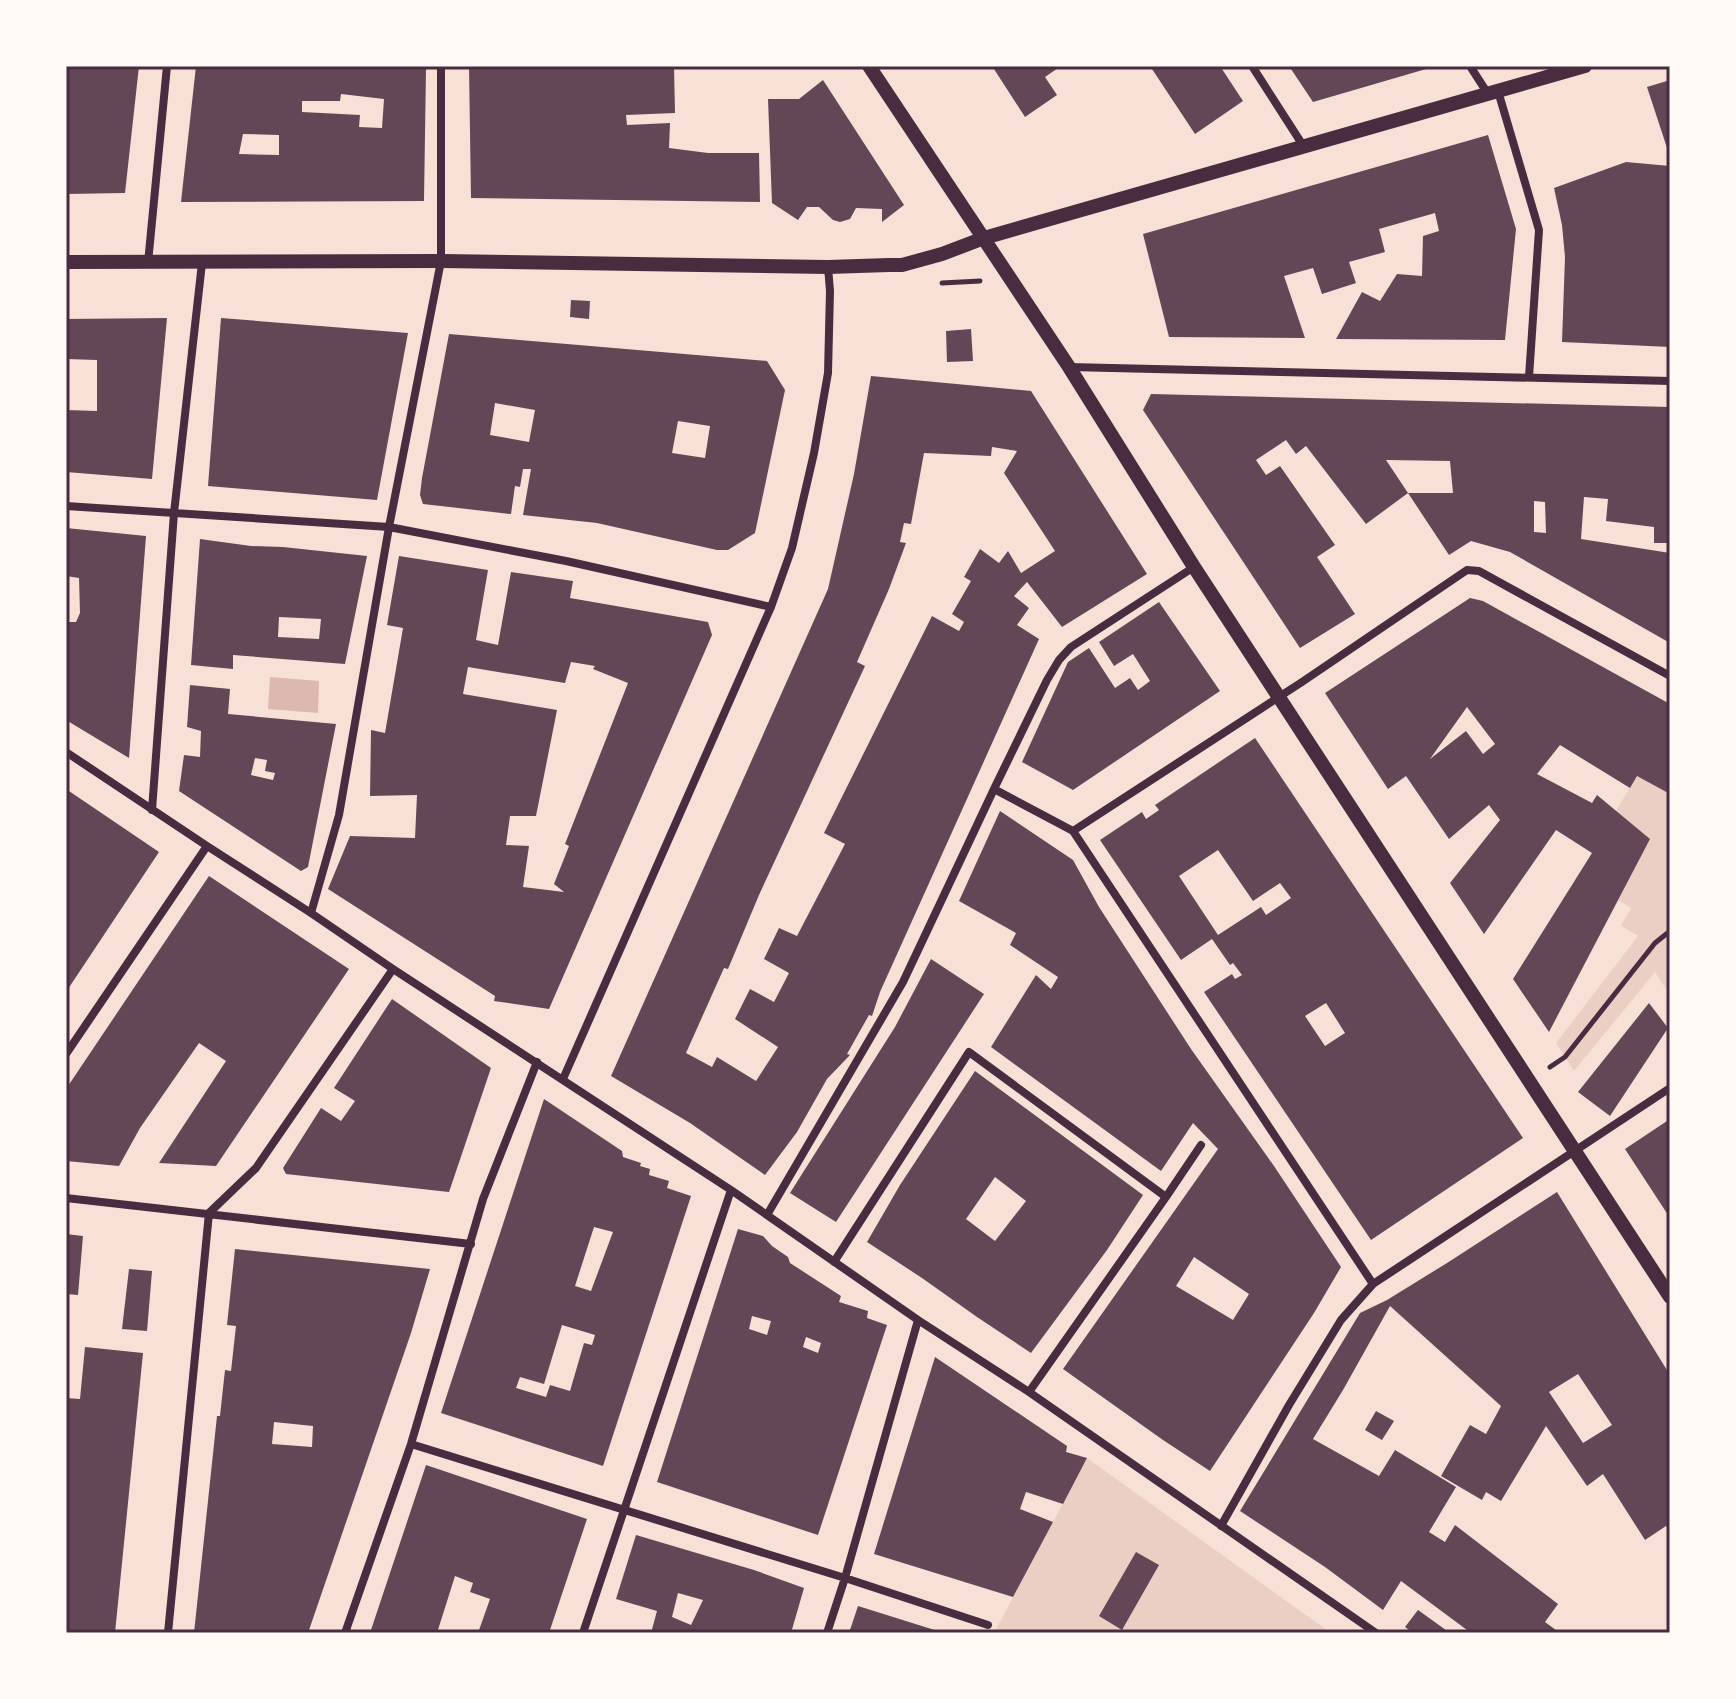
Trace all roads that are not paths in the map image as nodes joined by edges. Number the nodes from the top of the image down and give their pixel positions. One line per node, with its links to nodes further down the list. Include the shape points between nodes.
1 (167, 66): 12 (street)
2 (441, 66): 10 (street)
3 (869, 66): 9 (street)
4 (1252, 66): 8 (street)
5 (1470, 66): 7 (street)
6 (1585, 66): 7 (street)
7 (1493, 92): 8 (street); 16 (street, via 1539,230)
8 (1304, 147): 9 (street)
9 (984, 238): 14 (street, via 902,265); 15 (street)
10 (441, 261): 13 (street); 14 (street); 20 (street)
11 (66, 262): 12 (street)
12 (148, 263): 13 (street)
13 (202, 263): 19 (street)
14 (828, 267): 22 (street, via 828,373 792,548)
15 (1069, 367): 16 (street); 21 (street)
16 (1529, 377): 17 (street)
17 (1670, 381)
18 (66, 506): 19 (street)
19 (174, 513): 20 (street); 27 (street)
20 (389, 527): 22 (street); 30 (street, via 339,815)
21 (1194, 567): 24 (street); 26 (street, via 1059,660)
22 (771, 607): 34 (street)
23 (1670, 676): 24 (street, via 1479,571 1467,570)
24 (1280, 696): 28 (street); 37 (street)
25 (66, 752): 27 (street)
26 (994, 789): 28 (street); 42 (street, via 903,982)
27 (152, 810): 29 (street)
28 (1073, 831): 45 (street)
29 (207, 846): 30 (street); 32 (street)
30 (311, 913): 31 (street)
31 (393, 969): 33 (street); 41 (street, via 256,1168)
32 (66, 1054)
33 (537, 1062): 34 (street); 43 (street, via 483,1199)
34 (563, 1079): 38 (street)
35 (1670, 1088): 37 (street)
36 (1201, 1145): 39 (street)
37 (1575, 1151): 45 (street); 46 (street)
38 (731, 1190): 42 (street); 50 (street)
39 (1166, 1197): 44 (street, via 969,1052); 48 (street)
40 (66, 1198): 41 (street)
41 (209, 1213): 43 (street); 54 (street)
42 (767, 1215): 44 (street)
43 (471, 1244): 49 (street)
44 (834, 1262): 47 (street)
45 (1373, 1284): 51 (street, via 1333,1332)
46 (1670, 1297)
47 (918, 1320): 48 (street); 52 (street)
48 (1029, 1392): 51 (street)
49 (411, 1444): 50 (street); 55 (street)
50 (624, 1509): 52 (street); 56 (street)
51 (1221, 1526): 58 (street)
52 (845, 1578): 53 (street); 57 (street)
53 (988, 1625)
54 (168, 1633)
55 (345, 1633)
56 (583, 1633)
57 (827, 1633)
58 (1376, 1633)

